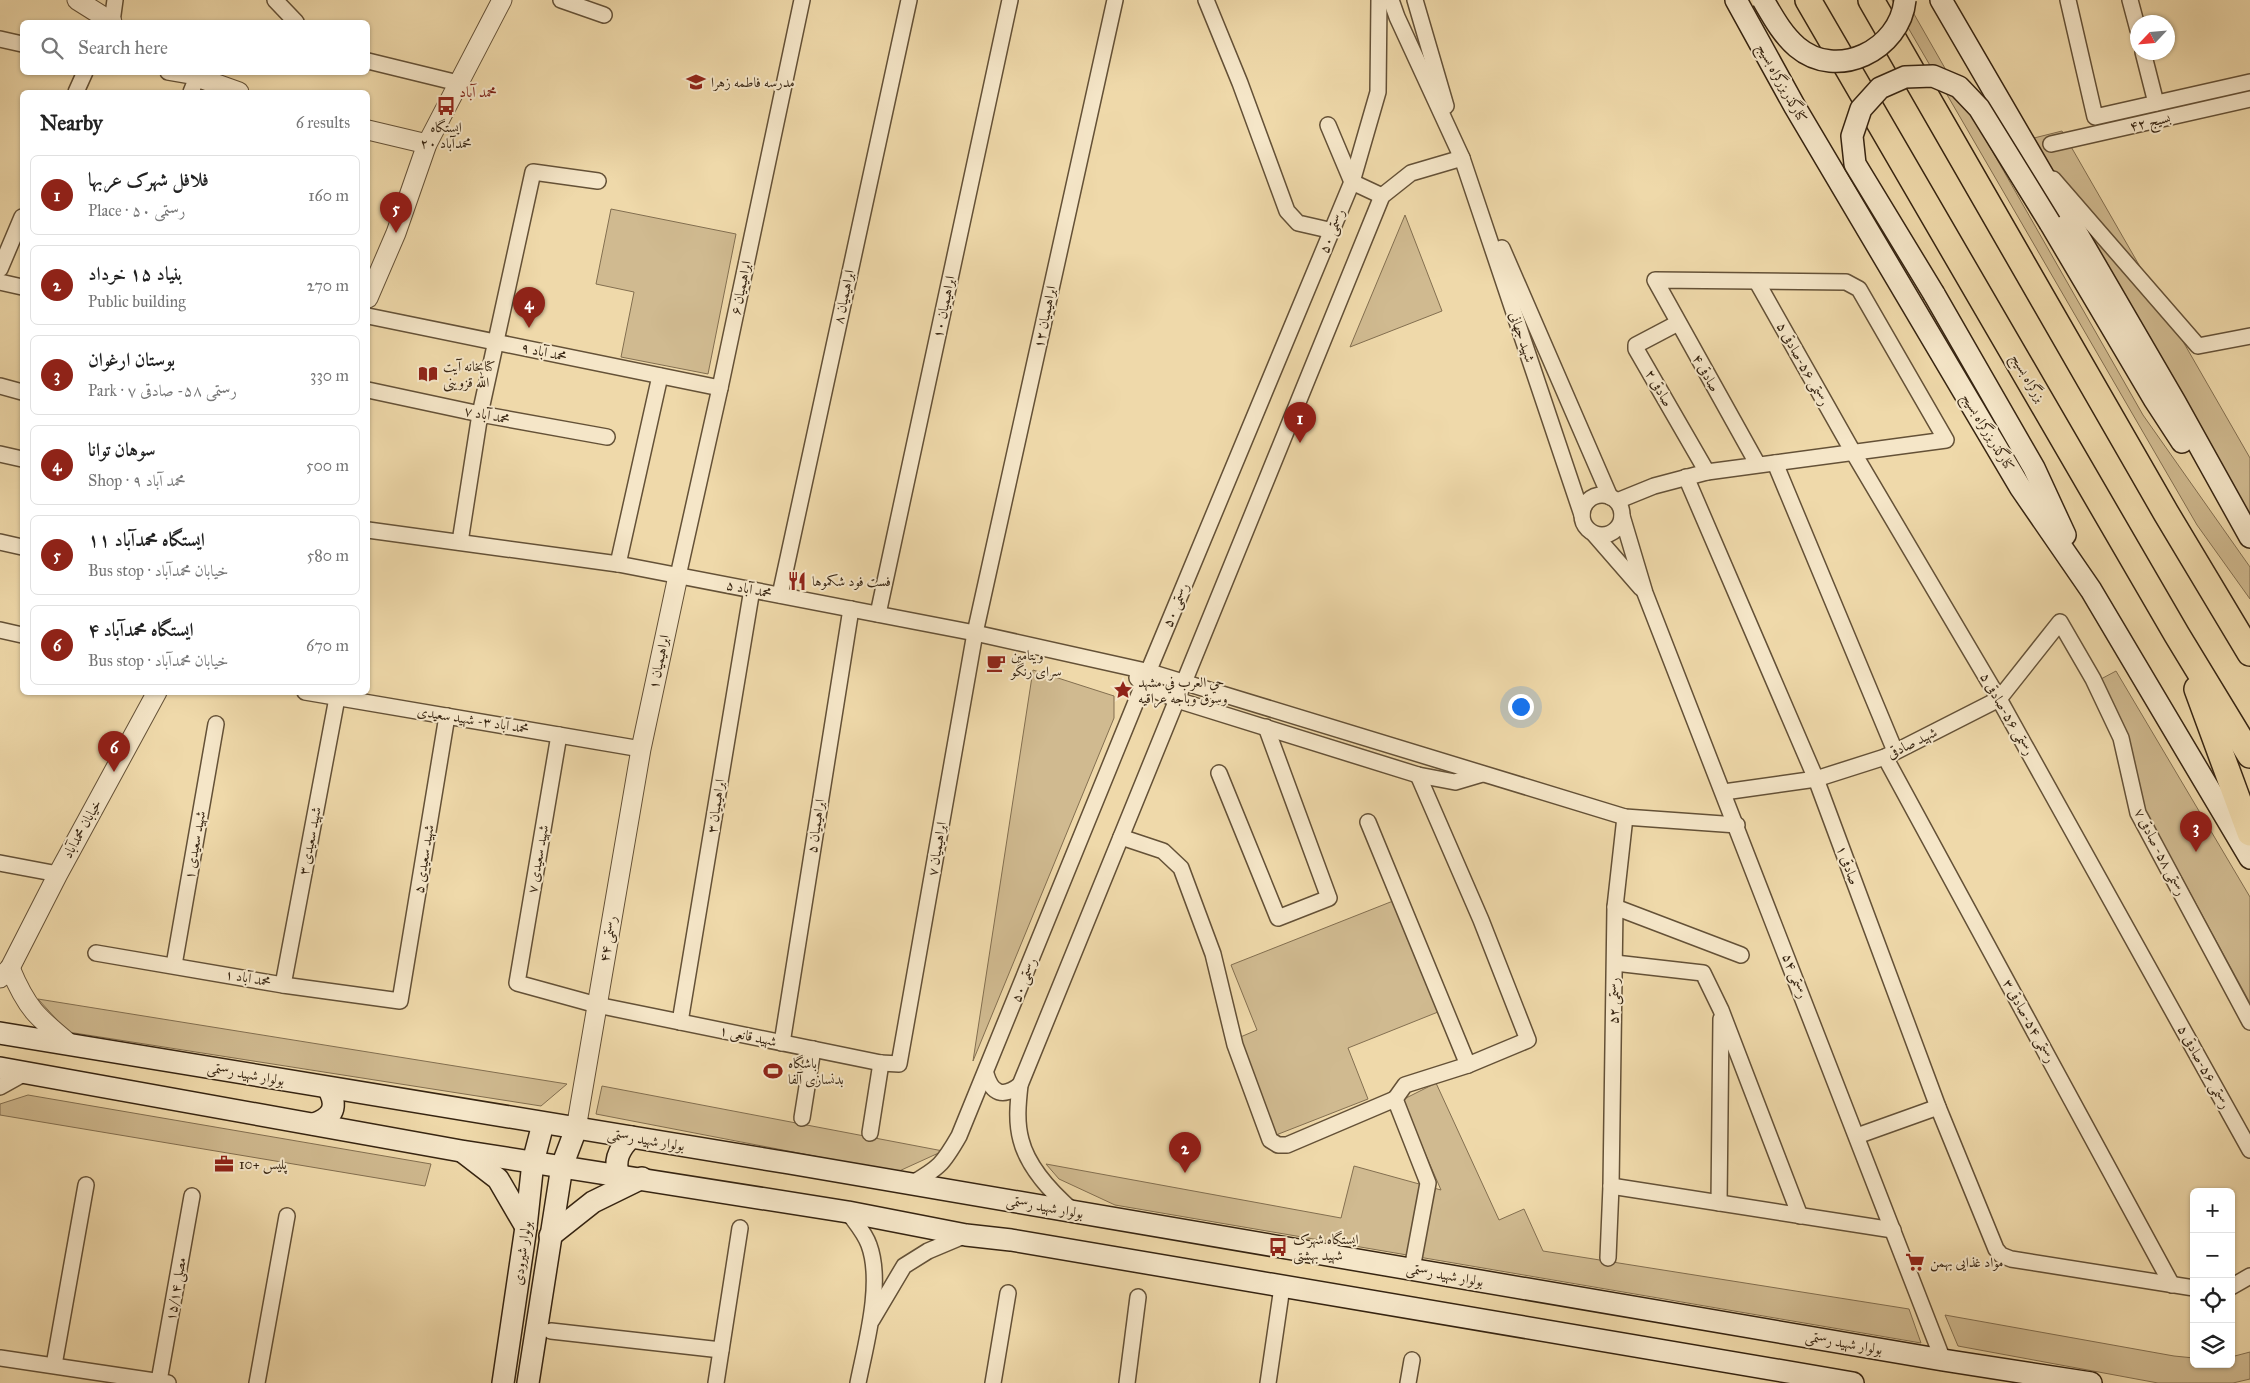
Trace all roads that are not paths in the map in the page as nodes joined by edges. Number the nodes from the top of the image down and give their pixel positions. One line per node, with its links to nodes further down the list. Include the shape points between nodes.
1 (77, 0): 24 (street)
2 (115, 0): 25 (street)
3 (275, 0): 26 (street)
4 (502, 0): 34 (street)
5 (561, 0): 22 (street)
6 (802, 0): 62 (street, ابراهیمیان ۶)
7 (909, 0): 90 (street, ابراهیمیان ۸)
8 (1010, 0): 92 (street, ابراهیمیان ۱۰)
9 (1114, 0): 96 (street, ابراهیمیان ۱۲)
10 (1206, 0): 50 (street, via 1287,211 1298,223)
11 (1379, 0): 47 (street, رستمی ۵۰, via 1378,92)
12 (1391, 0): 45 (street, شهید جهانی)
13 (1415, 0): 45 (street, شهید جهانی)
14 (1736, 0): 88 (main road, کنارگذربزرگراه بسیج, via 1795,107 2020,487)
15 (1763, 0): 18 (main road, bridge, via 1780,29 1798,48 1821,59 1848,61 1872,52 1892,35 1904,12)
16 (1808, 0): 98 (highway, بزرگراه بسیج)
17 (1870, 0): 75 (highway)
18 (1905, 0)
19 (1941, 0): 44 (main road)
20 (2068, 0): 39 (street, via 2095,117)
21 (2130, 0): 23 (street)
22 (604, 15)
23 (2134, 15)
24 (109, 20)
25 (112, 20)
26 (294, 20)
27 (0, 39): 28 (street)
28 (20, 44)
29 (2145, 60): 39 (street)
30 (370, 61): 34 (street)
31 (84, 75): 36 (street)
32 (176, 75): 33 (street)
33 (192, 81): 37 (street)
34 (458, 82): 42 (street)
35 (2250, 82): 39 (street)
36 (77, 90)
37 (230, 90)
38 (2250, 99): 43 (street, بسیج ۴۲)
39 (2156, 103)
40 (1328, 125): 47 (street)
41 (370, 130): 42 (street)
42 (426, 144): 55 (street, via 396,233)
43 (2051, 144)
44 (2028, 150): 58 (street, via 2198,346); 80 (main road)
45 (1462, 158): 48 (street, via 1411,173); 74 (street, شهید جهانی); 76 (street, شهید جهانی)
46 (598, 181): 59 (street, via 533,172)
47 (1352, 182): 48 (street); 50 (street, رستمی ۵۰)
48 (1382, 196): 101 (street)
49 (20, 222): 51 (street)
50 (1332, 231): 100 (street, رستمی ۵۰)
51 (0, 269)
52 (0, 282): 54 (street)
53 (1757, 282): 57 (street, صادقی ۴, via 1655,280); 67 (street, رستمی ۵۶-صادقی ۵); 67 (street, via 1846,282 1859,289 1946,440)
54 (20, 287)
55 (370, 293)
56 (370, 316): 59 (street, محمد آباد ۹)
57 (1678, 323): 71 (street, صادقی ۴); 72 (street, صادقی ۲, via 1640,343 1636,349)
58 (2250, 336)
59 (495, 342): 60 (street, محمد آباد ۹); 65 (street)
60 (660, 376): 62 (street, محمد آباد ۹); 85 (street)
61 (0, 386): 64 (street)
62 (720, 388): 86 (street, ابراهیمیان ۶)
63 (370, 390): 65 (street, محمد آباد ۷)
64 (20, 391)
65 (480, 414): 66 (street, محمد آباد ۷); 82 (street)
66 (607, 437)
67 (1853, 452): 70 (street); 105 (street, رستمی ۵۶-صادقی ۵)
68 (0, 454): 69 (street)
69 (20, 459)
70 (1775, 463): 71 (street); 112 (street, رستمی ۵۴-صادقی ۳)
71 (1758, 465): 72 (street)
72 (1707, 472): 73 (street)
73 (1686, 477): 74 (street); 117 (street, صادقی ۱)
74 (1614, 499): 76 (street, via 1602,495 1588,501); 77 (street)
75 (2166, 513): 94 (highway); 99 (highway)
76 (1582, 515): 79 (street, via 1588,530)
77 (1622, 516): 79 (street, via 1616,530 1610,534); 89 (street, رستمی ۵۴)
78 (370, 530): 82 (street, محمد آباد ۵)
79 (1594, 534): 89 (street, رستمی ۵۴)
80 (2250, 537)
81 (0, 542): 84 (street)
82 (460, 542): 85 (street, محمد آباد ۵)
83 (2250, 545): 88 (main road, bridge, via 2154,399 1979,108 1959,87 1933,76 1905,77 1880,88 1861,109 1852,136 1855,164 2034,468)
84 (20, 547)
85 (618, 564): 86 (street, محمد آباد ۵)
86 (678, 576): 87 (street, محمد آباد ۵); 111 (street, ابراهیمیان ۱)
87 (752, 589): 90 (street, محمد آباد ۵); 138 (street, ابراهیمیان ۳)
88 (2091, 590): 124 (main road, کنارگذربزرگراه بسیج)
89 (1645, 592): 118 (street, رستمی ۵۴)
90 (780, 595): 91 (street, محمد آباد ۵)
91 (851, 609): 92 (street, محمد آباد ۵); 141 (street, ابراهیمیان ۵)
92 (878, 614): 96 (street, محمد آباد ۵)
93 (2060, 622): 105 (street, شهید صادقی); 139 (street, رستمی ۵۸- صادقی ۷, via 2093,679 2120,738 2138,813)
94 (2250, 624)
95 (0, 630): 97 (street)
96 (975, 633): 100 (street, محمد آباد ۵, via 1127,668); 145 (street, ابراهیمیان ۷)
97 (20, 635)
98 (2177, 635): 113 (highway, بزرگراه بسیج); 122 (highway)
99 (2250, 653)
100 (1147, 678): 101 (street); 106 (street); 149 (street, رستمی ۵۰)
101 (1184, 683): 106 (street); 115 (street)
102 (155, 695): 126 (street, خیابان محمدآباد)
103 (321, 695): 104 (street, محمد آباد ۳- شهید سعیدی)
104 (337, 698): 107 (street, محمد آباد ۳- شهید سعیدی); 134 (street, شهید سعیدی ۳)
105 (1999, 699): 112 (street, شهید صادقی); 163 (street, رستمی ۵۶-صادقی ۵)
106 (1177, 700): 109 (street); 123 (street)
107 (447, 716): 110 (street, محمد آباد ۳- شهید سعیدی); 135 (street, شهید سعیدی ۵)
108 (216, 724): 131 (street, شهید سعیدی ۱)
109 (1266, 727): 114 (street, via 1329,898 1278,918); 116 (street)
110 (559, 735): 111 (street, محمد آباد ۳- شهید سعیدی); 133 (street, شهید سعیدی ۷)
111 (641, 749): 136 (street, رستمی ۴۴)
112 (1890, 754): 117 (street, شهید صادقی); 185 (street, رستمی ۵۴-صادقی ۳)
113 (2250, 755)
114 (1219, 773)
115 (1482, 774): 116 (street, via 1455,782); 119 (street)
116 (1418, 775): 146 (street, via 1481,920 1528,1040)
117 (1816, 779): 118 (street, شهید صادقی); 154 (street, صادقی ۱)
118 (1724, 792): 121 (street, رستمی ۵۴)
119 (1625, 817): 121 (street); 127 (street, رستمی ۵۲)
120 (1368, 822): 146 (street)
121 (1737, 825): 160 (street, رستمی ۵۴)
122 (2250, 833)
123 (1121, 837): 150 (street); 153 (street, via 1163,851 1181,868 1212,954 1235,1045 1270,1140 1287,1146)
124 (2250, 858)
125 (0, 864): 126 (street)
126 (58, 874): 132 (street, خیابان محمدآباد)
127 (1615, 908): 129 (street); 130 (street, رستمی ۵۲)
128 (96, 953): 131 (street, محمد آباد ۱)
129 (1741, 955)
130 (1615, 963): 137 (street, via 1703,973); 170 (street, رستمی ۵۲)
131 (174, 965): 134 (street, محمد آباد ۱)
132 (5, 973): 142 (street, via 38,1018)
133 (517, 983): 136 (street, شهید قانعی ۱)
134 (283, 985): 135 (street, محمد آباد ۱)
135 (400, 1001)
136 (597, 1005): 138 (street, شهید قانعی ۱); 158 (street, رستمی ۴۴)
137 (1721, 1010): 172 (street); 176 (street)
138 (680, 1022): 141 (street, شهید قانعی ۱)
139 (2250, 1022)
140 (0, 1033): 142 (main road, بولوار شهید رستمی)
141 (782, 1043): 143 (street, شهید قانعی ۱)
142 (71, 1045): 152 (main road, بولوار شهید رستمی)
143 (813, 1049): 144 (street, شهید قانعی ۱); 155 (street)
144 (881, 1063): 145 (street, شهید قانعی ۱); 159 (street)
145 (899, 1064)
146 (1468, 1065): 153 (street, via 1405,1085)
147 (0, 1068): 148 (main road)
148 (27, 1072): 151 (street); 156 (main road)
149 (986, 1074): 150 (street, via 989,1086 999,1093 1010,1093); 168 (street, رستمی ۵۰, via 959,1136 944,1161)
150 (1020, 1085): 174 (street, via 1018,1116 1021,1140 1033,1167 1058,1199)
151 (0, 1087)
152 (328, 1088): 156 (main road, via 334,1098 333,1111 326,1120); 157 (main road, بولوار شهید رستمی)
153 (1395, 1099): 183 (street, via 1428,1183)
154 (1938, 1107): 160 (street); 185 (street, صادقی ۱, via 2001,1255 2011,1260)
155 (802, 1118)
156 (314, 1124): 162 (main road)
157 (542, 1124): 158 (main road, بولوار شهید رستمی); 164 (main road, بولوار شیرودی)
158 (576, 1129): 161 (main road, بولوار شهید رستمی); 165 (main road, بولوار شیرودی)
159 (870, 1133)
160 (1857, 1136): 179 (street, رستمی ۵۴)
161 (631, 1137): 166 (main road, via 618,1156 616,1167); 168 (main road, بولوار شهید رستمی)
162 (462, 1150): 164 (main road); 177 (main road, via 498,1179)
163 (2250, 1150)
164 (533, 1162): 165 (main road); 177 (main road, بولوار شیرودی)
165 (562, 1166): 166 (main road); 181 (main road, بولوار شیرودی)
166 (619, 1175): 167 (main road)
167 (642, 1178): 173 (main road); 181 (main road, via 593,1202)
168 (911, 1184): 174 (main road, بولوار شهید رستمی)
169 (86, 1185): 198 (street)
170 (1612, 1186): 172 (street); 182 (street, رستمی ۵۲)
171 (192, 1196): 199 (street, مصلی ۱۵/۱۴)
172 (1719, 1203): 176 (street)
173 (848, 1212): 180 (main road); 191 (street, via 869,1242 875,1264)
174 (1074, 1212): 183 (main road, بولوار شهید رستمی)
175 (287, 1216): 200 (street)
176 (1800, 1216): 179 (street)
177 (526, 1227): 201 (main road, بولوار شیرودی)
178 (740, 1228): 193 (street)
179 (1894, 1230): 197 (street, رستمی ۵۴)
180 (966, 1235): 187 (main road); 191 (street, via 928,1251 904,1266)
181 (550, 1236): 202 (main road, بولوار شیرودی)
182 (1608, 1258)
183 (1412, 1270): 197 (main road, بولوار شهید رستمی)
184 (2250, 1276): 186 (street)
185 (2172, 1285): 188 (street)
186 (2235, 1285)
187 (1282, 1287): 208 (street); 210 (main road)
188 (2190, 1287)
189 (1008, 1294): 206 (street)
190 (1138, 1297): 207 (street)
191 (870, 1323): 194 (street)
192 (551, 1331): 193 (street)
193 (721, 1350): 203 (street)
194 (864, 1355): 204 (street); 205 (street)
195 (0, 1358): 198 (street)
196 (1412, 1360): 209 (street)
197 (1943, 1360): 211 (main road, بولوار شهید رستمی)
198 (54, 1365): 199 (street)
199 (164, 1382)
200 (257, 1383)
201 (503, 1383)
202 (528, 1383)
203 (716, 1383)
204 (847, 1383)
205 (858, 1383)
206 (993, 1383)
207 (1126, 1383)
208 (1268, 1383)
209 (1408, 1383)
210 (1853, 1383)
211 (2091, 1383)

